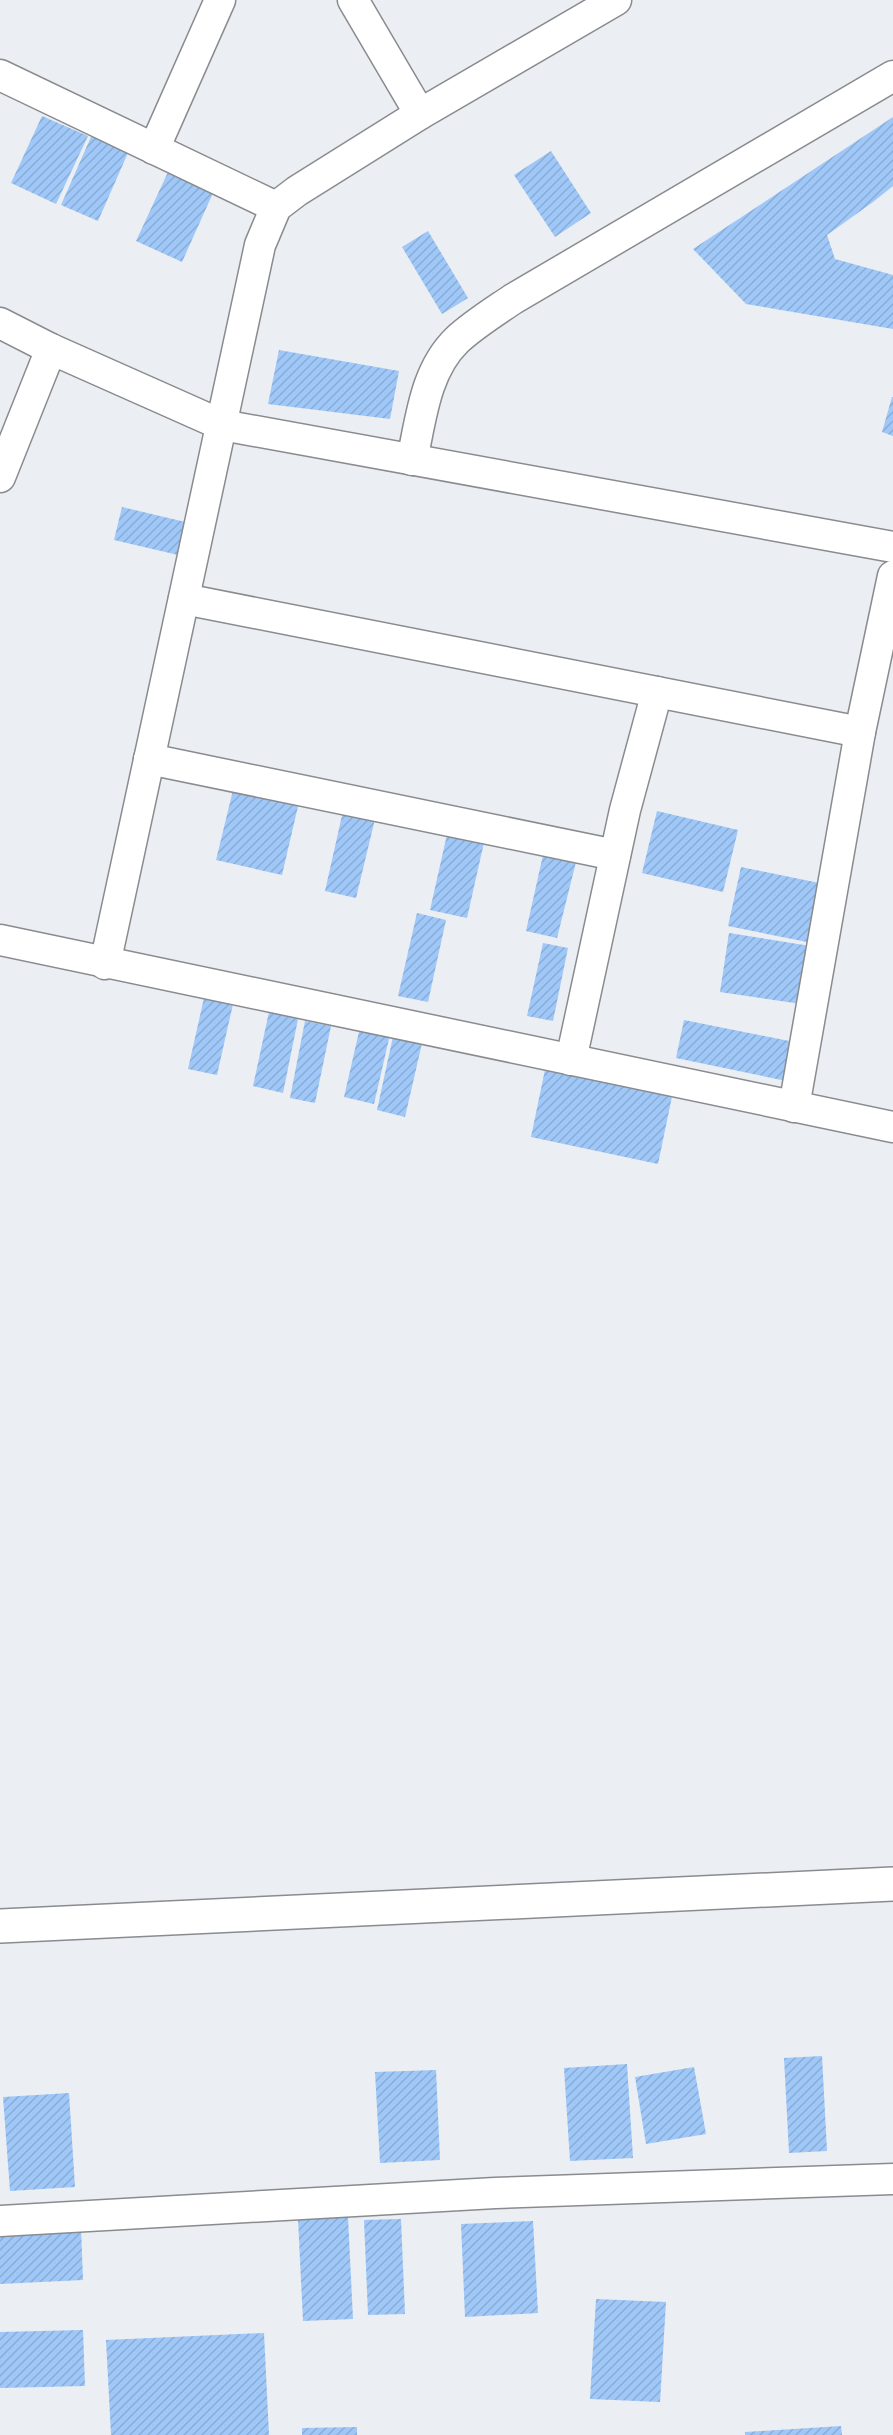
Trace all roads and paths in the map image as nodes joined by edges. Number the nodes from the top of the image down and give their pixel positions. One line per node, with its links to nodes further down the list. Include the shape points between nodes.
1 (220, 0): 7 (street)
2 (353, 0): 6 (street)
3 (613, 1): 6 (street)
4 (0, 75): 7 (street)
5 (893, 76): 12 (street, via 513,299 456,341 437,365 427,389)
6 (420, 114): 8 (street)
7 (154, 149): 8 (street)
8 (276, 207): 11 (street, via 260,244)
9 (0, 323): 10 (street)
10 (51, 349): 11 (street); 13 (street)
11 (222, 425): 12 (street); 16 (street)
12 (412, 460): 14 (street)
13 (0, 477)
14 (893, 548)
15 (893, 576): 18 (street)
16 (184, 598): 17 (street); 19 (street)
17 (657, 692): 18 (street); 20 (street)
18 (860, 732): 24 (street)
19 (149, 759): 20 (street); 22 (street)
20 (615, 855): 23 (street)
21 (0, 940): 22 (street)
22 (105, 964): 23 (street)
23 (571, 1060): 24 (street)
24 (794, 1107): 25 (street)
25 (893, 1127)
26 (893, 1884): 27 (street)
27 (0, 1926)
28 (893, 2179): 29 (street, via 495,2193)
29 (0, 2221)

